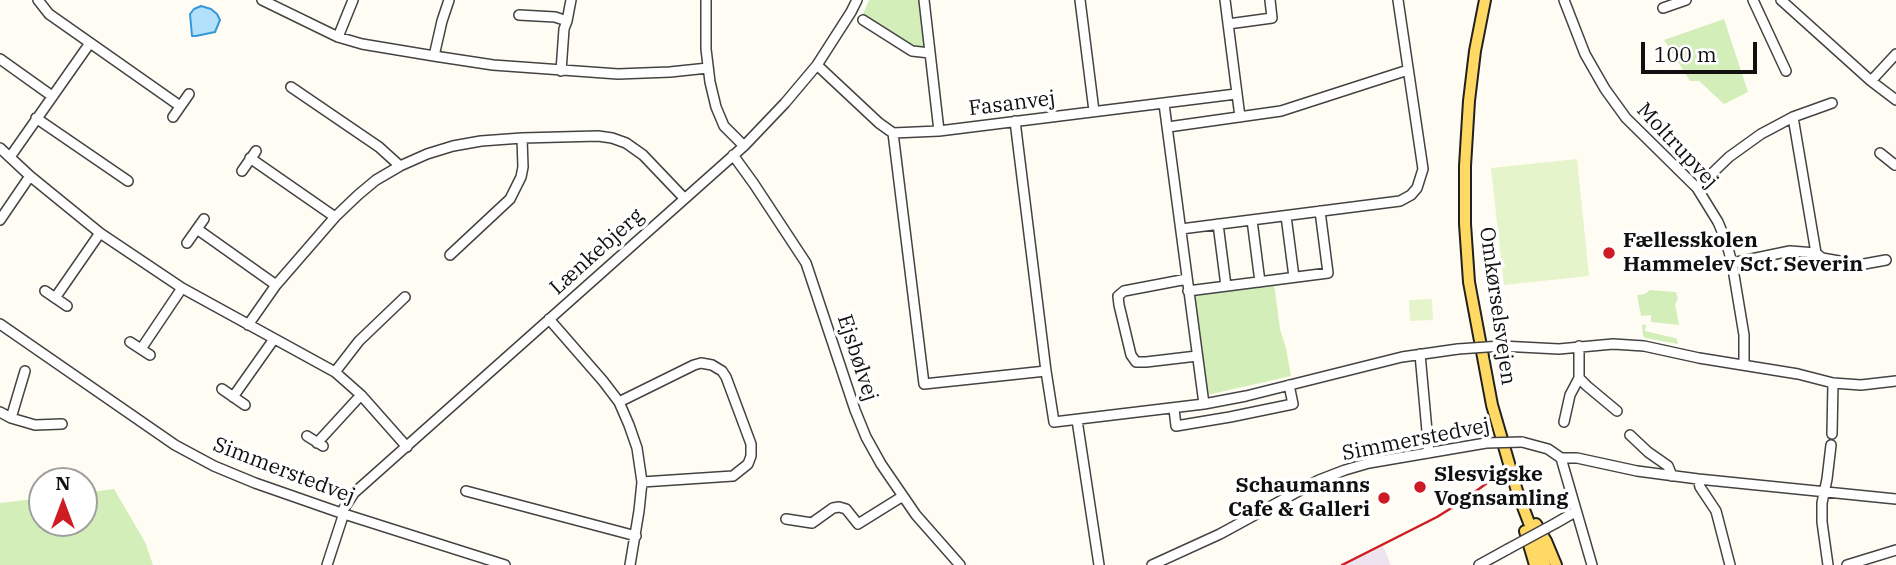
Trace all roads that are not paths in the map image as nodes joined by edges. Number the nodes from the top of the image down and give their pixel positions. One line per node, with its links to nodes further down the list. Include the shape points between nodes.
1 (38, 0): 24 (street, via 49,14)
2 (262, 0): 23 (street)
3 (353, 0): 23 (street)
4 (449, 0): 27 (street)
5 (571, 0): 21 (street)
6 (706, 0): 30 (street)
7 (857, 0): 29 (street, Lænkebjerg)
8 (924, 0): 25 (street)
9 (1080, 0): 43 (street)
10 (1225, 0): 22 (street)
11 (1270, 0): 22 (street, via 1272,18)
12 (1398, 0): 31 (street)
13 (1564, 0): 63 (street, Moltrupvej, via 1585,54 1605,89 1626,118)
14 (1686, 0): 18 (street)
15 (1754, 0): 33 (street)
16 (1781, 0): 34 (street)
17 (1485, 1): 131 (main road, Omkørselsvejen, via 1469,101 1465,224 1469,282 1484,367)
18 (1663, 8)
19 (519, 15): 21 (street)
20 (863, 20): 25 (street, via 912,51)
21 (568, 21): 32 (street)
22 (1228, 24): 37 (street)
23 (338, 37): 27 (street)
24 (90, 43): 38 (street); 42 (street)
25 (930, 53): 50 (street)
26 (1896, 54): 34 (street)
27 (434, 57): 32 (street)
28 (0, 59): 38 (street)
29 (817, 65): 51 (street); 53 (street, Lænkebjerg)
30 (708, 68): 32 (street, via 618,75); 53 (street, via 720,117)
31 (1408, 70): 45 (street, via 1307,104); 65 (street, via 1423,169 1418,188 1400,201)
32 (561, 71)
33 (1786, 71)
34 (1871, 81): 39 (street)
35 (292, 87): 59 (street)
36 (188, 94): 42 (street)
37 (1236, 94): 40 (street, Fasanvej); 45 (street)
38 (52, 96): 47 (street)
39 (1896, 100)
40 (1164, 103): 43 (street, Fasanvej); 49 (street)
41 (1832, 103): 46 (street)
42 (180, 106): 44 (street)
43 (1094, 111): 48 (street, Fasanvej)
44 (173, 117)
45 (1240, 117): 49 (street)
46 (1793, 117): 63 (street, via 1729,156); 76 (street)
47 (36, 118): 57 (street); 62 (street)
48 (1015, 121): 50 (street, Fasanvej); 103 (street)
49 (1168, 128): 73 (street)
50 (939, 131): 51 (street, Fasanvej)
51 (893, 133): 103 (street, via 924,384)
52 (522, 138): 59 (street, via 453,146); 64 (street, via 598,136 626,143); 77 (street, via 523,167 510,199)
53 (744, 146): 56 (street, Lænkebjerg)
54 (0, 148): 57 (street)
55 (1880, 153): 58 (street)
56 (733, 155): 64 (street, Lænkebjerg); 133 (street, Ejsbølvej, via 806,263 866,437)
57 (10, 157): 61 (street)
58 (1896, 164)
59 (400, 166): 67 (street, via 376,180)
60 (242, 171): 67 (street, via 253,155)
61 (30, 176): 69 (street); 74 (street)
62 (128, 181)
63 (1697, 188): 79 (street, Moltrupvej, via 1718,222)
64 (684, 198): 91 (street, Lænkebjerg)
65 (1320, 211): 66 (street); 80 (street, via 1328,272)
66 (1286, 216): 70 (street); 80 (street)
67 (335, 218): 83 (street)
68 (205, 219): 72 (street)
69 (0, 220)
70 (1252, 220): 71 (street); 82 (street)
71 (1218, 224): 73 (street); 84 (street)
72 (197, 229): 75 (street); 83 (street)
73 (1181, 229): 81 (street)
74 (100, 233): 85 (street); 89 (street)
75 (187, 243)
76 (1816, 253): 78 (street, via 1856,264); 79 (street, via 1790,251)
77 (450, 255)
78 (1886, 260)
79 (1732, 263): 101 (street, Moltrupvej, via 1744,335)
80 (1294, 277): 82 (street)
81 (1187, 279): 87 (street); 100 (street, via 1124,292 1118,296 1119,305 1136,362)
82 (1260, 282): 84 (street)
83 (276, 285): 93 (street)
84 (1226, 286): 87 (street)
85 (182, 288): 93 (street); 97 (street)
86 (45, 291): 89 (street)
87 (1188, 291): 100 (street)
88 (405, 297): 104 (street, via 359,341)
89 (55, 298): 90 (street)
90 (67, 306)
91 (549, 319): 112 (street); 124 (street, Lænkebjerg)
92 (0, 324): 135 (street, Simmerstedvej, via 185,450 255,483)
93 (248, 325): 94 (street)
94 (274, 339): 104 (street); 111 (street)
95 (130, 342): 97 (street)
96 (1579, 346): 98 (street, bridge, via 1501,346); 101 (street, via 1644,346); 105 (street)
97 (141, 349): 99 (street)
98 (1420, 354): 108 (street); 125 (street)
99 (150, 355)
100 (1197, 356): 113 (street)
101 (1744, 365): 107 (street)
102 (25, 371): 118 (street)
103 (1046, 371): 119 (street, via 1054,422)
104 (335, 372): 110 (street)
105 (1579, 378): 116 (street); 120 (street)
106 (1896, 381): 107 (street)
107 (1833, 383): 132 (street, via 1832,439)
108 (1289, 385): 113 (street); 115 (street, via 1293,404 1176,426)
109 (222, 390): 111 (street)
110 (361, 396): 123 (street, via 320,444); 124 (street)
111 (233, 397): 114 (street)
112 (619, 402): 129 (street, via 637,448); 129 (street, via 694,365 712,365 726,377 751,444 748,464 733,476)
113 (1204, 404): 115 (street)
114 (245, 405)
115 (1174, 409): 119 (street)
116 (1617, 411)
117 (0, 412): 118 (street)
118 (12, 418): 121 (street, via 35,425)
119 (1077, 420): 144 (street)
120 (1564, 422)
121 (62, 424)
122 (1630, 435): 127 (street, via 1668,466)
123 (307, 436)
124 (407, 447): 135 (street, Lænkebjerg, via 354,493)
125 (1429, 453): 126 (street, Simmerstedvej, bridge, via 1522,442); 145 (street, Simmerstedvej, via 1369,463 1322,479)
126 (1561, 458): 127 (street); 136 (street)
127 (1672, 476): 128 (street)
128 (1698, 479): 132 (street); 151 (street, via 1716,511)
129 (642, 482): 138 (street)
130 (466, 491): 138 (street)
131 (1517, 491): 147 (main road); 148 (main road, Omkørselsvejen); 149 (main road)
132 (1824, 492): 134 (street); 152 (street, via 1822,522)
133 (903, 496): 137 (street, via 858,524 839,507 812,523); 143 (street, Ejsbølvej)
134 (1896, 499)
135 (342, 513): 140 (street); 141 (street, Simmerstedvej)
136 (1575, 513): 146 (street, bridge); 150 (street)
137 (786, 519)
138 (636, 536): 142 (street)
139 (1896, 551): 153 (street)
140 (327, 565)
141 (505, 565)
142 (630, 565)
143 (960, 565)
144 (1099, 565)
145 (1152, 565)
146 (1479, 565)
147 (1535, 565)
148 (1545, 565)
149 (1556, 565)
150 (1592, 565)
151 (1730, 565)
152 (1828, 565)
153 (1847, 565)

